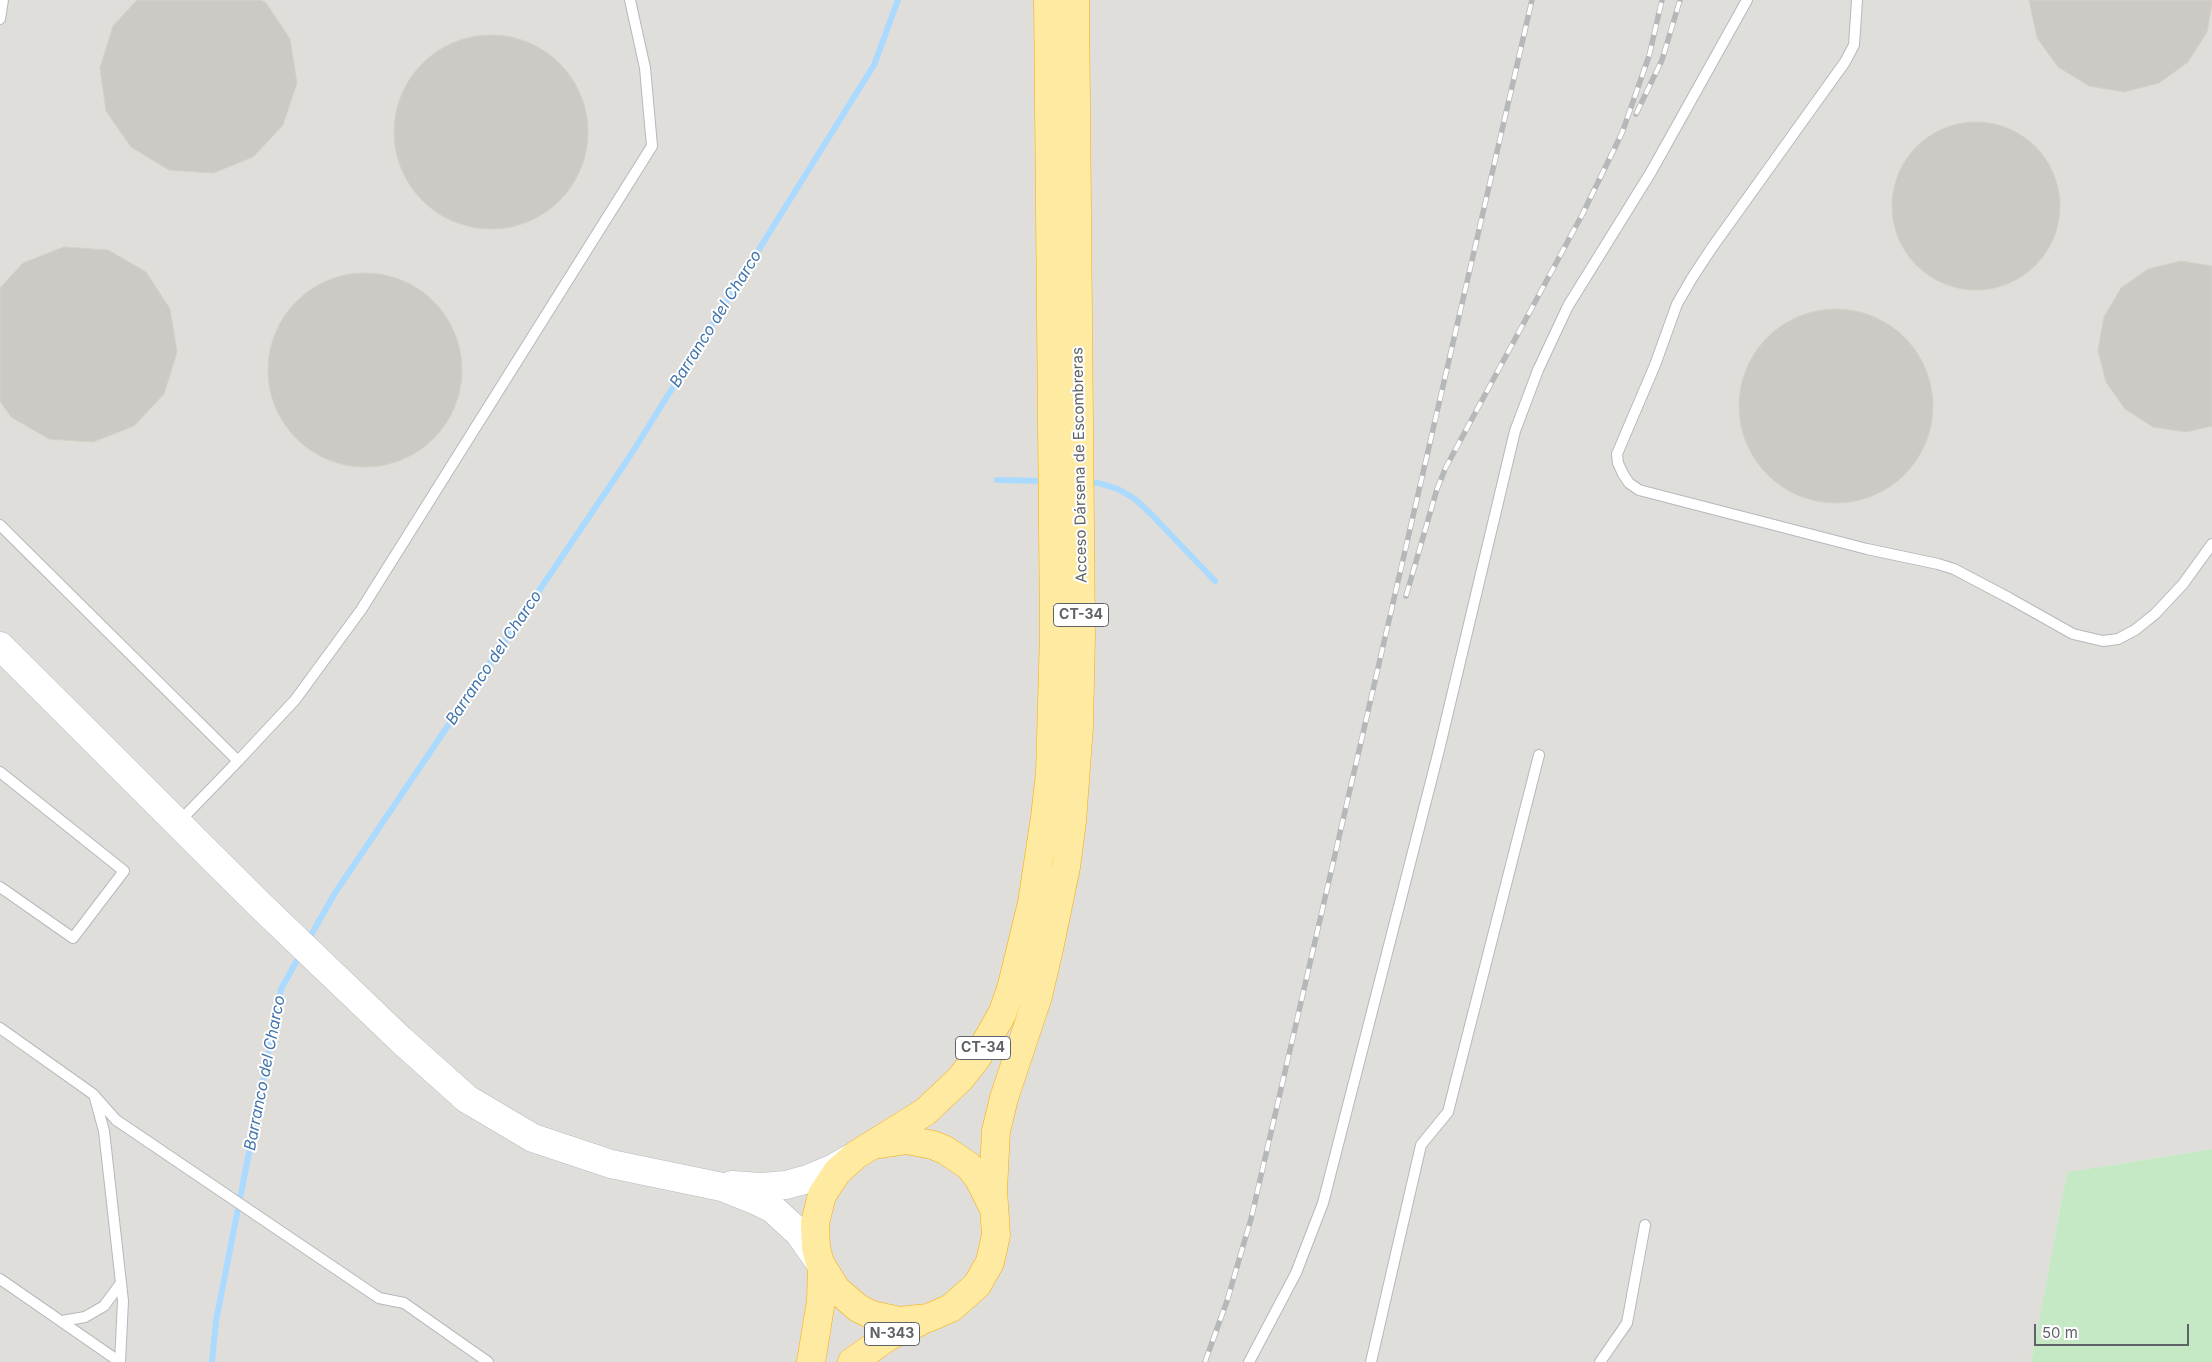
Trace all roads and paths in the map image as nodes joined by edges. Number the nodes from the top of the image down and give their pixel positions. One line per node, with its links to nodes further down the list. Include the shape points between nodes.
1 (3, 0): 7 (lane)
2 (630, 0): 12 (lane, via 645,68 652,146 361,610 295,700)
3 (1048, 0): 18 (highway, Acceso Dársena de Escombreras / CT-34, via 1054,626 1050,773 1039,862 1011,989 992,1035 945,1095 925,1112)
4 (1075, 0): 20 (highway, Acceso Dársena de Escombreras / CT-34, via 1081,583 1077,775 1066,867 1050,949 996,1131 993,1164)
5 (1747, 0): 31 (lane, via 1651,172 1568,306 1538,370 1515,431 1439,750 1323,1203 1296,1273)
6 (1857, 0): 9 (lane, via 1854,46 1845,62 1711,249 1677,304 1617,454 1623,474 1639,490 1946,566 1985,584 2073,634 2103,641 2118,639 2155,614 2183,584)
7 (0, 19)
8 (0, 525): 12 (lane)
9 (2212, 544)
10 (0, 646): 14 (main road)
11 (1539, 755): 32 (lane, via 1448,1112 1421,1145)
12 (238, 761): 14 (lane)
13 (0, 772): 15 (lane, via 124,871 73,938)
14 (178, 824): 19 (main road, via 400,1039 467,1099 533,1138 612,1164)
15 (0, 886)
16 (0, 1028): 17 (lane)
17 (93, 1094): 24 (lane, via 104,1131); 28 (lane, via 116,1120 282,1233 380,1298 404,1303)
18 (862, 1152): 19 (main road, via 832,1169 786,1185 742,1186); 20 (highway, Acceso Dársena de Escombreras / CT-34, via 882,1143 907,1140 945,1150 968,1166 979,1179 987,1192); 22 (highway, Acceso Dársena de Escombreras / CT-34, via 841,1168 830,1182 818,1208 815,1236)
19 (691, 1180): 22 (main road, via 741,1193 772,1209 799,1233)
20 (995, 1219): 25 (highway, Acceso Dársena de Escombreras / CT-34, via 994,1248 984,1274 970,1294)
21 (1645, 1225): 33 (lane, via 1627,1323)
22 (821, 1264): 25 (highway, Acceso Dársena de Escombreras / CT-34, via 836,1289 872,1315 899,1321); 29 (highway, via 821,1302)
23 (0, 1279): 26 (lane)
24 (121, 1283): 26 (lane, via 104,1306 85,1317); 27 (lane)
25 (938, 1315): 30 (highway, N-343, via 888,1336)
26 (62, 1321): 27 (lane)
27 (120, 1362)
28 (488, 1362)
29 (811, 1362)
30 (852, 1362)
31 (1249, 1362)
32 (1371, 1362)
33 (1600, 1362)

